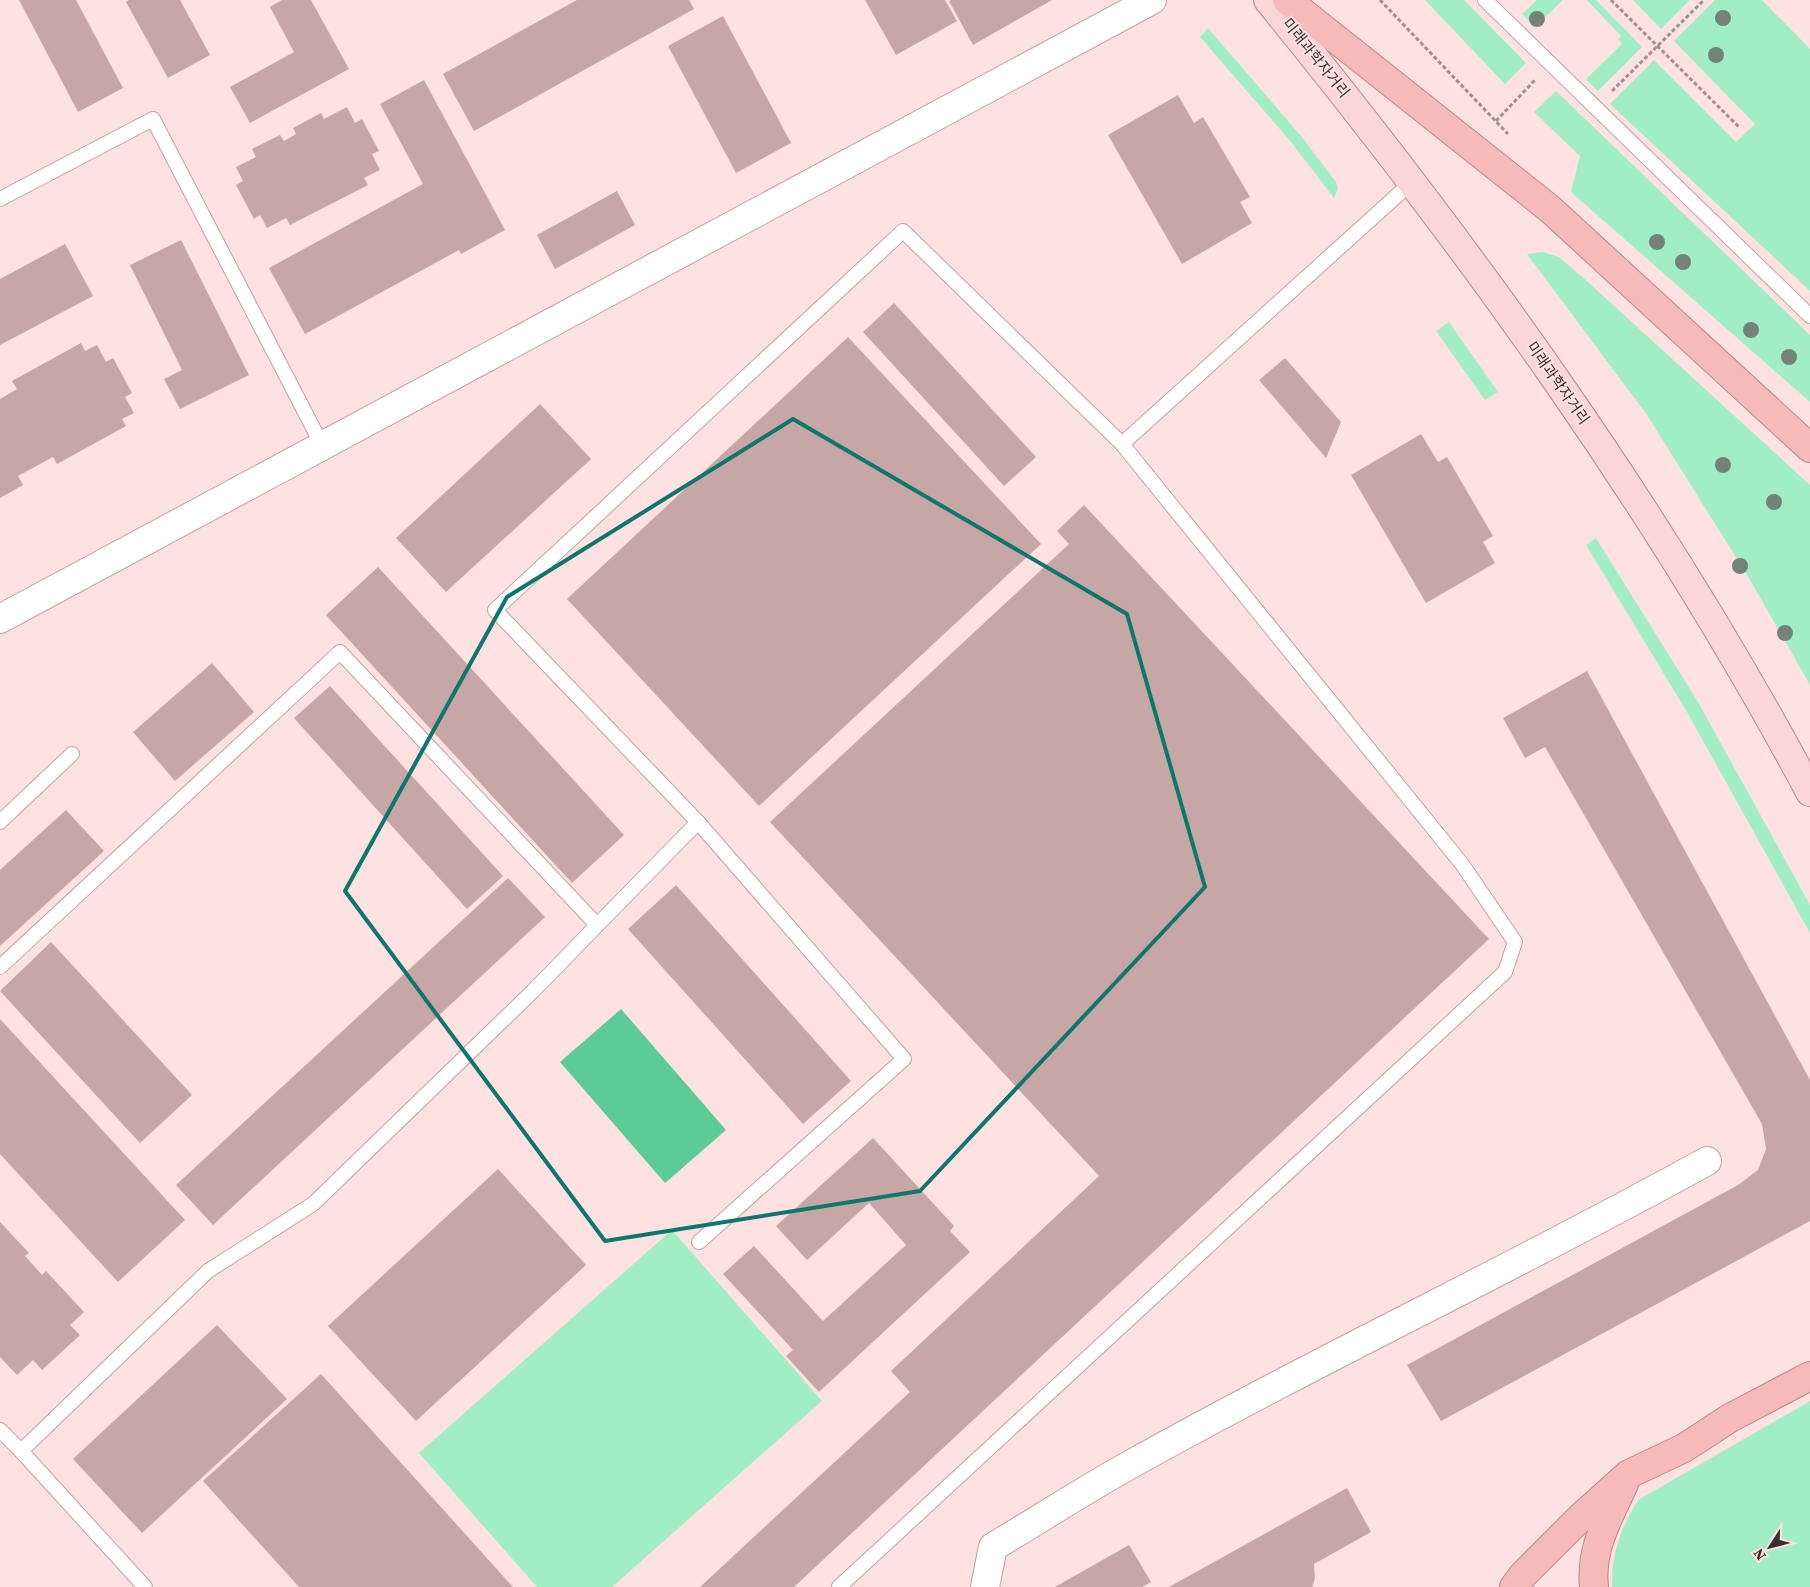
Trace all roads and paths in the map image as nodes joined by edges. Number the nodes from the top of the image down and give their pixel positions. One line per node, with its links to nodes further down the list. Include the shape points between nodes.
1 (1152, 0): 8 (street)
2 (1268, 0): 15 (main road, 미래과학자거리)
3 (1287, 0): 20 (highway, via 1550,209)
4 (1380, 0): 12 (path)
5 (1485, 0): 17 (lane)
6 (1611, 0): 9 (path)
7 (1704, 0): 9 (path)
8 (1117, 8): 19 (street)
9 (1657, 46): 11 (path); 13 (path)
10 (1540, 75): 12 (path)
11 (1622, 81)
12 (1496, 120): 14 (path)
13 (1739, 127)
14 (1509, 134)
15 (1412, 182): 18 (lane); 23 (main road, 미래과학자거리, via 1567,394 1672,554)
16 (0, 199): 19 (lane, via 153,119)
17 (1810, 316)
18 (1122, 444): 25 (lane, via 903,232 495,610); 35 (lane, via 1462,864 1515,942 1505,972)
19 (323, 447): 21 (street)
20 (1810, 448)
21 (0, 620)
22 (72, 754): 24 (lane)
23 (1810, 792)
24 (0, 822)
25 (698, 822): 26 (lane); 29 (lane, via 904,1059)
26 (597, 925): 27 (lane, via 340,652); 32 (lane, via 313,1204 208,1271)
27 (0, 967)
28 (1707, 1161): 36 (street, via 1124,1468 993,1547)
29 (699, 1242)
30 (1810, 1376): 33 (highway, via 1730,1418 1684,1448)
31 (0, 1430): 32 (lane)
32 (21, 1451): 34 (lane)
33 (1629, 1474): 37 (highway, via 1522,1574); 38 (highway, via 1602,1531 1592,1566)
34 (145, 1587)
35 (839, 1587)
36 (985, 1587)
37 (1514, 1587)
38 (1594, 1587)

